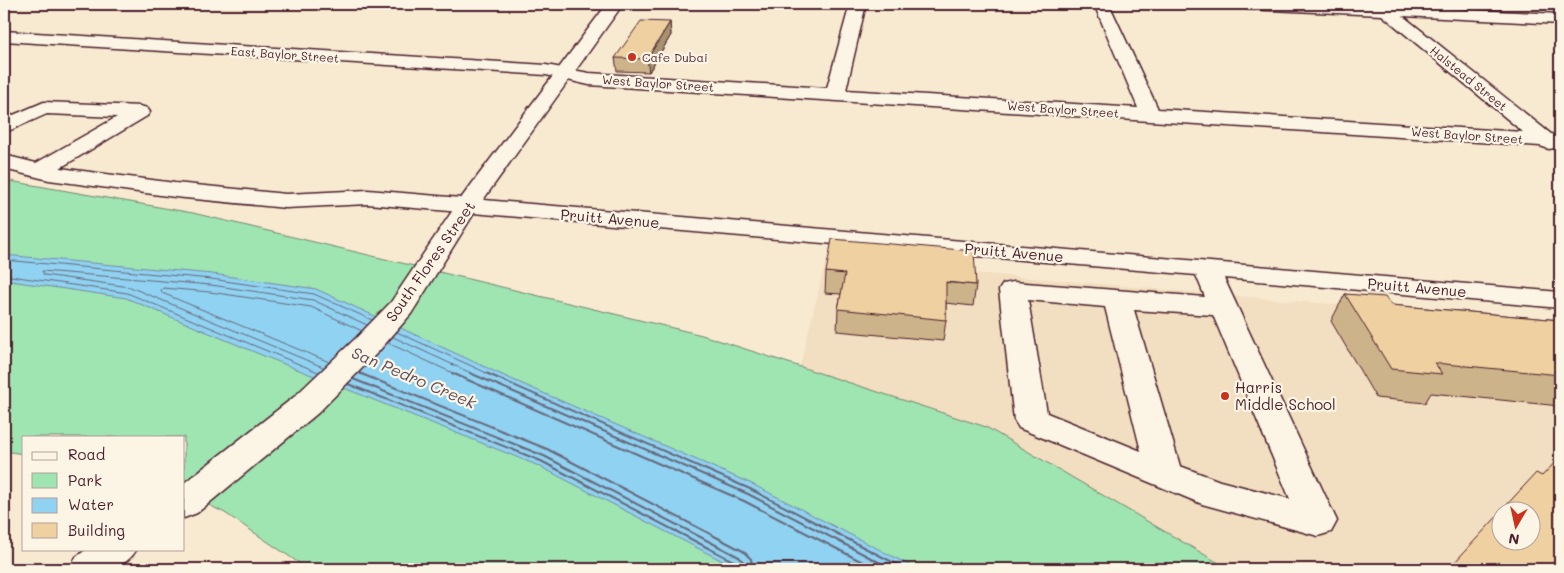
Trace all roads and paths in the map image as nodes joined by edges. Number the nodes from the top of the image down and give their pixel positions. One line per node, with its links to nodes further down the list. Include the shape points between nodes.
1 (616, 4): 8 (street, South Flores Street)
2 (858, 4): 9 (street)
3 (1102, 4): 10 (street)
4 (1248, 4): 5 (street)
5 (1382, 7): 6 (street); 12 (street, Halstead Street)
6 (1560, 19)
7 (4, 36): 8 (street, East Baylor Street, via 546,70)
8 (565, 74): 9 (street, West Baylor Street); 15 (street, South Flores Street)
9 (835, 94): 10 (street, West Baylor Street)
10 (1150, 114): 12 (street, West Baylor Street)
11 (4, 127): 14 (street, via 44,108 140,112)
12 (1555, 144)
13 (4, 162): 14 (street, Pruitt Avenue)
14 (40, 171): 15 (street, Pruitt Avenue, via 175,190 286,201 368,197)
15 (467, 206): 16 (street, Pruitt Avenue); 23 (street, South Flores Street, via 401,308 368,344 306,405)
16 (1008, 251): 17 (street, Pruitt Avenue); 18 (street)
17 (1206, 268): 20 (street, Pruitt Avenue); 21 (street)
18 (1013, 290): 19 (street); 22 (street, via 1031,420)
19 (1116, 300): 21 (street); 22 (street)
20 (1560, 300)
21 (1224, 306): 22 (street, via 1318,521 1215,494)
22 (1165, 475)
23 (185, 502)
24 (117, 550): 25 (street)
25 (90, 569)

